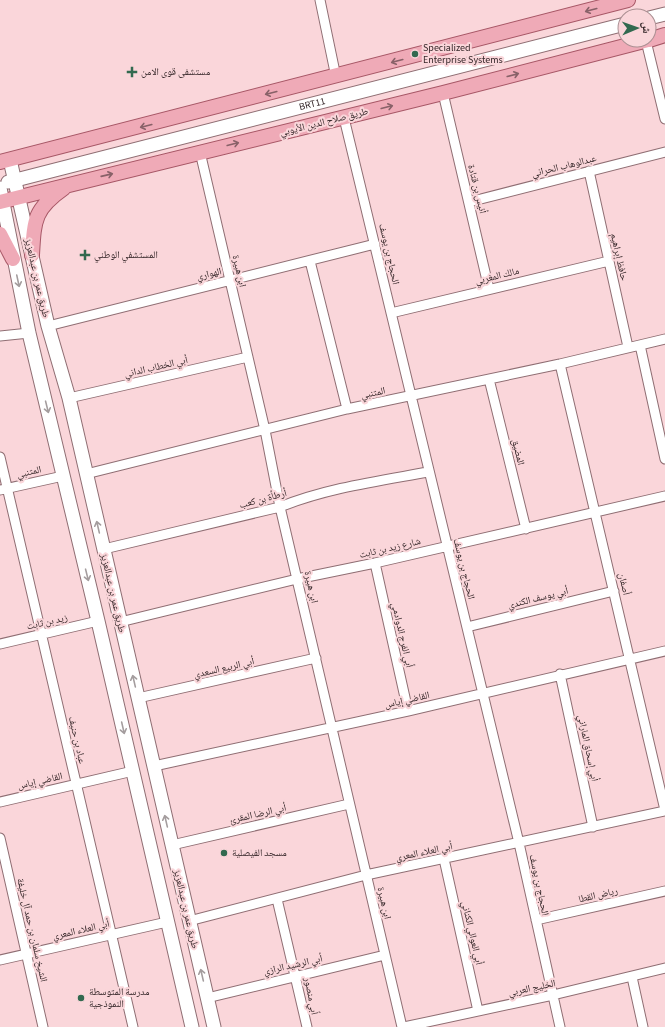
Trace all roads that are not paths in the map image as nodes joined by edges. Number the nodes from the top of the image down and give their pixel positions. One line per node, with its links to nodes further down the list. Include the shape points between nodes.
1 (320, 0): 6 (street)
2 (628, 0): 6 (main road, one-way to 6)
3 (617, 26): 14 (main road, BRT11)
4 (617, 48): 7 (main road, طريق صلاح الدين الأيوبي, one-way to 4)
5 (650, 48): 9 (street)
6 (336, 77): 12 (main road, one-way to 12)
7 (443, 93): 8 (main road, طريق صلاح الدين الأيوبي, one-way to 7); 19 (street, أنيس بن قتادة)
8 (344, 118): 10 (main road, طريق صلاح الدين الأيوبي, one-way to 8); 21 (street, الحجاج بن يوسف)
9 (665, 119)
10 (200, 152): 16 (main road, طريق صلاح الدين الأيوبي, one-way to 10); 26 (street, ابن هبيرة)
11 (665, 152): 13 (street, عبدالوهاب الحراني)
12 (5, 161): 14 (main road, طريق عمر بن عبدالعزيز)
13 (589, 171): 19 (street, عبدالوهاب الحراني); 25 (street, حافظ إبراهيم)
14 (15, 180): 15 (main road, BRT11); 18 (main road, طريق عمر بن عبدالعزيز)
15 (0, 184)
16 (69, 184): 18 (main road, طريق صلاح الدين الأيوبي); 22 (main road, via 51,197 39,211 34,228)
17 (1, 197): 18 (main road, طريق صلاح الدين الأيوبي); 23 (main road, طريق عمر بن عبدالعزيز)
18 (19, 197): 22 (main road, طريق عمر بن عبدالعزيز)
19 (469, 202): 27 (street, أنيس بن قتادة)
20 (0, 234): 23 (main road)
21 (375, 244): 24 (street, الهواري); 28 (street, الحجاج بن يوسف)
22 (32, 255): 29 (main road, طريق عمر بن عبدالعزيز)
23 (13, 259): 30 (main road, طريق عمر بن عبدالعزيز, one-way to 30)
24 (310, 261): 26 (street, الهواري); 40 (street)
25 (609, 261): 27 (street, مالك المغربي); 34 (street, حافظ إبراهيم)
26 (230, 281): 29 (street, الهواري); 35 (street, ابن هبيرة)
27 (489, 289): 28 (street, مالك المغربي)
28 (391, 313): 38 (street, الحجاج بن يوسف)
29 (48, 326): 39 (main road, طريق عمر بن عبدالعزيز)
30 (29, 333): 31 (street); 46 (main road, طريق عمر بن عبدالعزيز, one-way to 46)
31 (0, 336)
32 (665, 339): 33 (street, المتنبي)
33 (640, 345): 34 (street, المتنبي); 43 (street)
34 (628, 347): 36 (street, المتنبي)
35 (248, 356): 39 (street, أبي الخطاب الداني); 41 (street, ابن هبيرة)
36 (560, 364): 37 (street, المتنبي); 50 (street, أصفان)
37 (489, 379): 38 (street, المتنبي); 51 (street, المضيق)
38 (412, 396): 40 (street, المتنبي); 44 (street, الحجاج بن يوسف)
39 (69, 398): 45 (main road, طريق عمر بن عبدالعزيز)
40 (347, 409): 41 (street, المتنبي)
41 (265, 430): 45 (street, المتنبي); 49 (street, ابن هبيرة)
42 (0, 457): 47 (street, عباد بن حنيف)
43 (665, 459)
44 (428, 472): 49 (street, أرطأة بن كعب, via 362,484); 52 (street, الحجاج بن يوسف)
45 (86, 474): 53 (main road, طريق عمر بن عبدالعزيز, one-way to 45)
46 (63, 476): 47 (street, المتنبي); 57 (main road, طريق عمر بن عبدالعزيز, one-way to 57)
47 (4, 489): 60 (street, عباد بن حنيف)
48 (665, 496): 50 (street, شارع زيد بن ثابت)
49 (280, 507): 53 (street, أرطأة بن كعب); 55 (street, ابن هبيرة)
50 (596, 512): 51 (street, شارع زيد بن ثابت); 56 (street, أصفان)
51 (526, 529): 52 (street, شارع زيد بن ثابت)
52 (448, 546): 54 (street, شارع زيد بن ثابت); 59 (street, الحجاج بن يوسف)
53 (104, 549): 58 (main road, طريق عمر بن عبدالعزيز)
54 (375, 563): 55 (street, شارع زيد بن ثابت); 68 (street, أبي الفرج الدوادمي)
55 (297, 579): 58 (street, شارع زيد بن ثابت); 63 (street, ابن هبيرة)
56 (614, 591): 59 (street, أبي يوسف الكندي); 64 (street, أصفان)
57 (98, 621): 60 (street, زيد بن ثابت); 71 (main road, طريق عمر بن عبدالعزيز, one-way to 71)
58 (120, 622): 67 (main road, طريق عمر بن عبدالعزيز, one-way to 58)
59 (467, 627): 66 (street, الحجاج بن يوسف)
60 (41, 634): 61 (street, زيد بن ثابت); 72 (street, عباد بن حنيف)
61 (0, 644)
62 (665, 651): 64 (street, القاضي إياس)
63 (316, 658): 67 (street, أبي الربيع السعدي); 69 (street, ابن هبيرة)
64 (630, 659): 65 (street, القاضي إياس); 75 (street, أصفان)
65 (560, 674): 66 (street, القاضي إياس); 76 (street, أبي إسحاق الماراني)
66 (483, 693): 68 (street, القاضي إياس); 78 (street, الحجاج بن يوسف)
67 (138, 698): 70 (main road, طريق عمر بن عبدالعزيز)
68 (408, 711): 69 (street, القاضي إياس)
69 (332, 728): 70 (street, القاضي إياس); 74 (street, ابن هبيرة)
70 (154, 766): 79 (main road, طريق عمر بن عبدالعزيز, one-way to 70)
71 (133, 771): 72 (street, القاضي إياس); 86 (main road, طريق عمر بن عبدالعزيز)
72 (76, 784): 73 (street, القاضي إياس); 87 (street, عباد بن حنيف)
73 (0, 802)
74 (349, 804): 79 (street, أبي الرضا المقرئ); 81 (street, ابن هبيرة)
75 (665, 810): 76 (street, أبي العلاء المعري)
76 (593, 826): 78 (street, أبي العلاء المعري)
77 (0, 838): 88 (street, الشيخ سلمان بن حمد آل خليفة)
78 (519, 843): 80 (street, أبي العلاء المعري); 84 (street, الحجاج بن يوسف)
79 (172, 845): 85 (main road, طريق عمر بن عبدالعزيز)
80 (444, 859): 81 (street, أبي العلاء المعري); 96 (street, أبي العوالي الكناني)
81 (366, 875): 83 (street, أبي العلاء المعري); 89 (street, ابن هبيرة)
82 (665, 891): 84 (street, رياض القطا)
83 (277, 899): 85 (street, أبي العلاء المعري); 92 (street, أبي منصور)
84 (536, 920): 94 (street, الحجاج بن يوسف)
85 (189, 921): 95 (main road, طريق عمر بن عبدالعزيز, one-way to 85)
86 (167, 922): 87 (street, أبي العلاء المعري); 99 (main road, طريق عمر بن عبدالعزيز)
87 (111, 935): 88 (street, أبي العلاء المعري); 98 (street, عباد بن حنيف)
88 (27, 954): 90 (street, أبي العلاء المعري); 97 (street, الشيخ سلمان بن حمد آل خليفة)
89 (385, 955): 92 (street, أبي الرشيد الرازي); 102 (street, ابن هبيرة)
90 (0, 960)
91 (665, 968): 93 (street, الخليج العربي)
92 (296, 975): 95 (street, أبي الرشيد الرازي); 101 (street, أبي منصور)
93 (632, 977): 94 (street, الخليج العربي); 104 (street)
94 (553, 995): 96 (street, الخليج العربي); 103 (street, الحجاج بن يوسف)
95 (207, 998): 100 (main road, طريق عمر بن عبدالعزيز)
96 (478, 1011): 102 (street, الخليج العربي)
97 (43, 1027)
98 (133, 1027)
99 (192, 1027)
100 (214, 1027)
101 (307, 1027)
102 (403, 1027)
103 (560, 1027)
104 (643, 1027)

